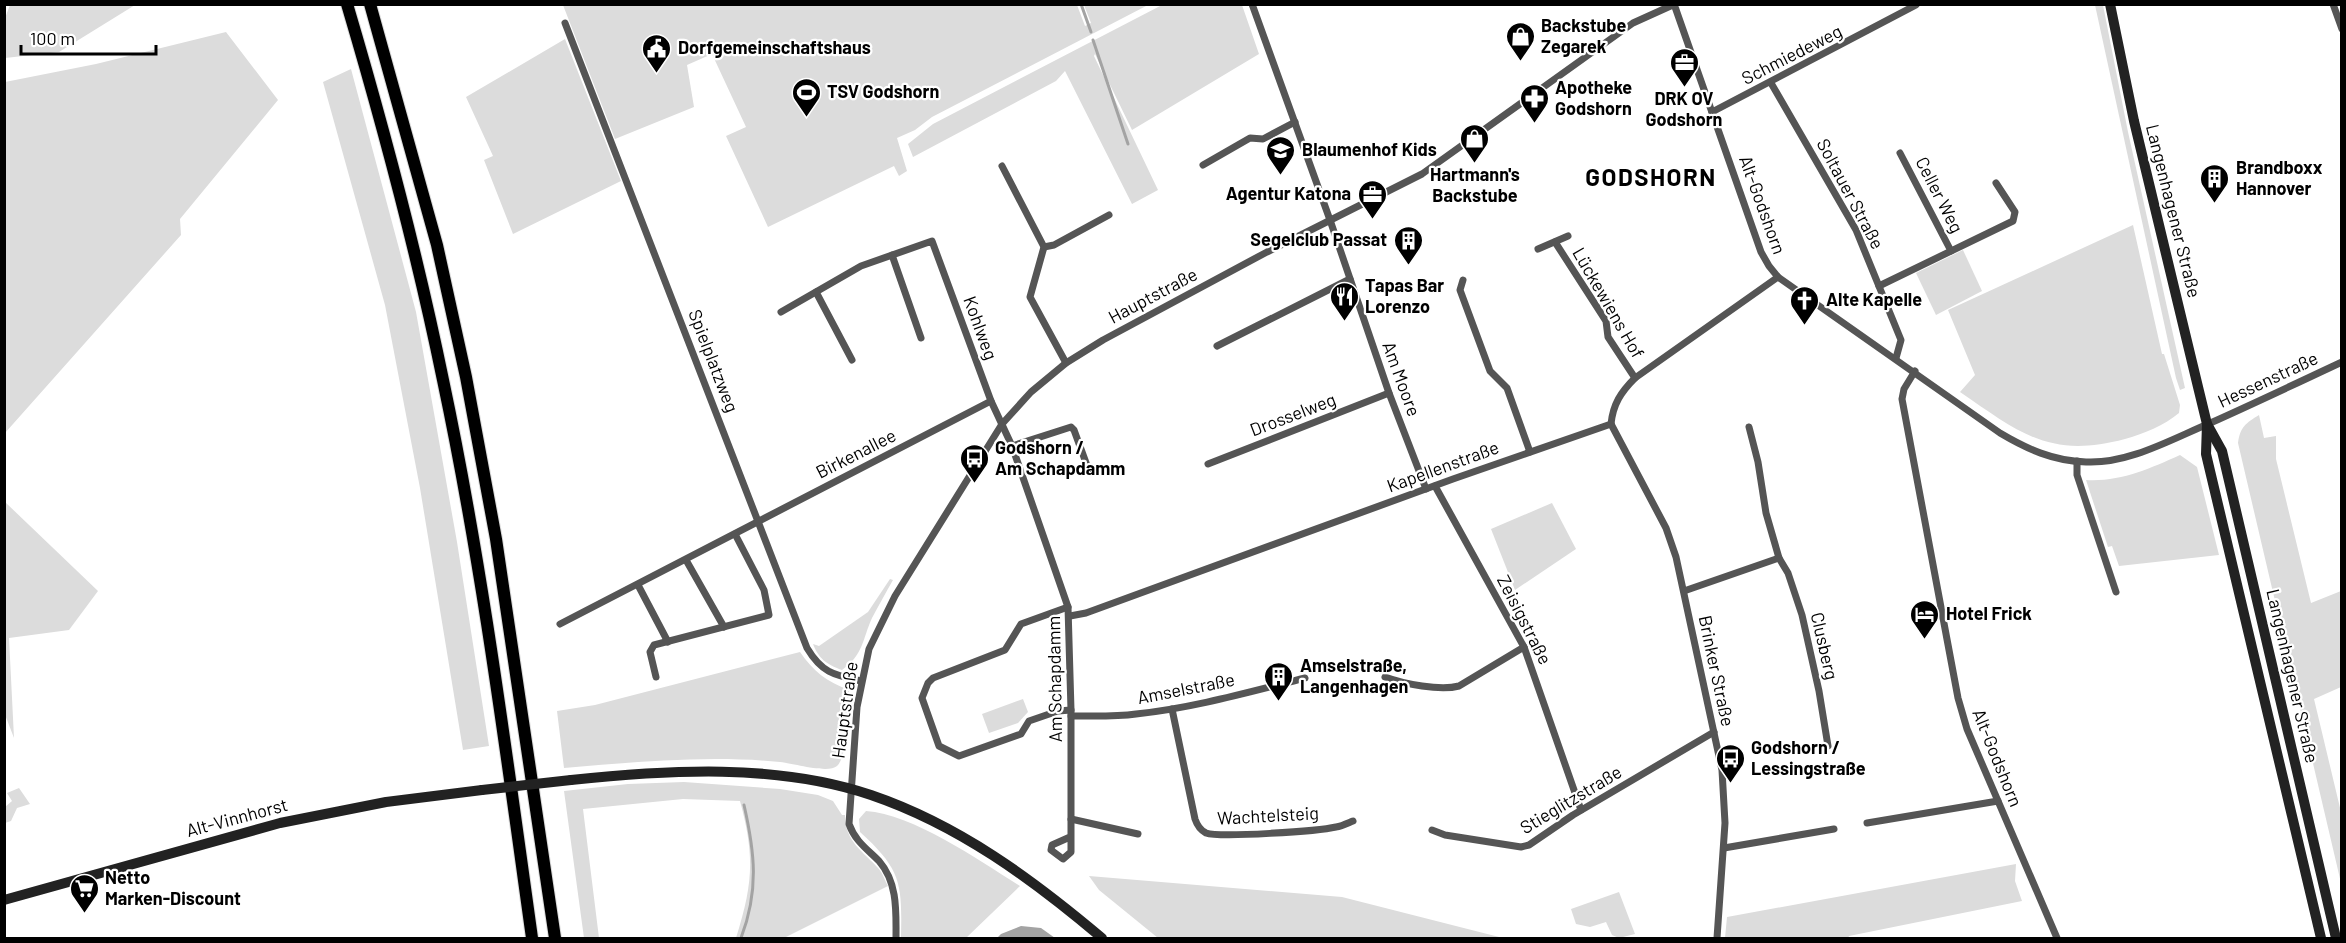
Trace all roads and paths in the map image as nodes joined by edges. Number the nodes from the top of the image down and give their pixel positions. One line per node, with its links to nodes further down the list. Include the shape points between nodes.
1 (347, 4): 85 (highway, via 415,252 444,382 474,542)
2 (370, 4): 86 (highway, via 437,245 466,377 496,538)
3 (1252, 4): 12 (street, Am Moore)
4 (2110, 4): 43 (main road, Langenhagener Straße)
5 (2333, 4): 9 (street)
6 (1675, 5): 11 (street, Alt-Godshorn); 18 (street, Hauptstraße, via 1633,23 1422,174)
7 (1916, 5): 10 (street, Schmiedeweg)
8 (565, 23): 52 (street, Spielplatzweg)
9 (2342, 29)
10 (1771, 83): 11 (street, Schmiedeweg); 28 (street, Soltauer Straße, via 1856,230)
11 (1712, 112): 25 (street, Alt-Godshorn, via 1761,252)
12 (1295, 122): 14 (street, via 1263,139 1250,138); 18 (street, Am Moore)
13 (1900, 153): 23 (street, Celler Weg)
14 (1203, 165)
15 (1002, 166): 21 (street)
16 (1996, 183): 23 (street, via 2015,218)
17 (1109, 216): 21 (street)
18 (1330, 220): 26 (street, Am Moore); 36 (street, Hauptstraße)
19 (1568, 236): 20 (street, Lückewiens Hof)
20 (1554, 242): 22 (street, Lückewiens Hof); 38 (street, Lückewiens Hof, via 1606,321 1608,337)
21 (1044, 247): 36 (street, via 1030,297)
22 (1538, 249)
23 (1951, 251): 28 (street)
24 (892, 255): 29 (street); 31 (street); 40 (street, Kohlweg, via 932,240)
25 (1778, 277): 33 (street, Alt-Godshorn); 38 (street)
26 (1350, 279): 32 (street); 39 (street, Am Moore)
27 (1463, 280): 46 (street, via 1460,290 1490,371 1507,388)
28 (1879, 286): 33 (street, Soltauer Straße, via 1900,340)
29 (816, 292): 30 (street); 34 (street)
30 (781, 312)
31 (921, 338)
32 (1217, 346)
33 (1896, 358): 37 (street, Alt-Godshorn)
34 (852, 360)
35 (2342, 362): 43 (street, Hessenstraße)
36 (1066, 363): 41 (street, Hauptstraße, via 1031,392)
37 (1915, 371): 47 (street, Alt-Godshorn, via 2026,448 2053,458); 74 (street, Alt-Godshorn, via 1902,399 1941,611 1967,729)
38 (1635, 378): 42 (street, via 1622,391)
39 (1389, 393): 48 (street, Drosselweg); 51 (street, Am Moore)
40 (991, 401): 41 (street, Kohlweg); 52 (street, Birkenallee)
41 (1002, 424): 45 (street, Am Schapdamm); 68 (street, Hauptstraße, via 895,596 869,649)
42 (1611, 424): 46 (street, Kapellenstraße); 57 (street, Brinker Straße, via 1666,528)
43 (2207, 424): 47 (street, Hessenstraße, via 2121,458); 91 (main road, Langenhagener Straße, via 2206,454); 92 (main road, Langenhagener Straße, via 2222,451)
44 (1749, 427): 54 (street, Clusberg)
45 (1011, 446): 49 (street, via 1071,428); 59 (street, Am Schapdamm)
46 (1530, 452): 50 (street, Kapellenstraße)
47 (2077, 461): 58 (street, via 2077,475)
48 (1208, 464)
49 (1089, 471)
50 (1435, 486): 51 (street, Kapellenstraße); 64 (street, Zeisigstraße)
51 (1426, 489): 60 (street, Kapellenstraße)
52 (760, 521): 53 (street, Birkenallee); 68 (street, Spielplatzweg, via 815,661 825,671)
53 (735, 534): 55 (street, Birkenallee); 62 (street, via 764,590 769,615)
54 (1779, 558): 57 (street); 72 (street, Clusberg, via 1802,615)
55 (686, 560): 56 (street, Birkenallee); 62 (street)
56 (638, 585): 61 (street, Birkenallee); 63 (street)
57 (1684, 591): 71 (street, Brinker Straße)
58 (2116, 592)
59 (1068, 607): 60 (street, Am Schapdamm); 70 (street, Amselstraße, via 1021,624 1005,651 933,678 922,698 939,746 959,756 1021,734 1029,721 1058,711)
60 (1070, 616): 70 (street, Am Schapdamm)
61 (560, 624)
62 (724, 627): 63 (street)
63 (668, 642): 65 (street, via 650,648)
64 (1524, 646): 66 (street, via 1459,686 1449,688); 75 (street, Zeisigstraße)
65 (656, 676)
66 (1385, 677)
67 (1305, 678): 69 (street, Amselstraße)
68 (861, 681): 73 (street, Hauptstraße)
69 (1172, 709): 70 (street, Amselstraße, via 1124,715); 77 (street, Wachtelsteig, via 1195,819 1205,832 1335,828)
70 (1071, 713): 76 (street, Am Schapdamm)
71 (1714, 732): 75 (street, Stieglitzstraße); 83 (street, Brinker Straße, via 1724,790)
72 (1828, 746)
73 (850, 789): 84 (main road, Alt-Vinnhorst, bridge, via 724,772 654,772 386,802 280,823); 87 (street, Hauptstraße, via 848,813 853,834 889,875 894,891); 88 (main road, Alt-Vinnhorst, via 909,810 966,838 1030,879)
74 (1998, 801): 78 (street); 90 (street, Alt-Godshorn)
75 (1581, 810): 80 (street, Stieglitzstraße, via 1521,847)
76 (1071, 819): 81 (street); 82 (street, Am Schapdamm)
77 (1353, 821)
78 (1867, 823)
79 (1834, 829): 83 (street)
80 (1432, 830)
81 (1138, 834)
82 (1070, 837)
83 (1724, 848): 89 (street, Brinker Straße)
84 (4, 900)
85 (532, 939)
86 (555, 939)
87 (896, 939)
88 (1102, 939)
89 (1717, 939)
90 (2057, 939)
91 (2321, 939)
92 (2336, 939)

